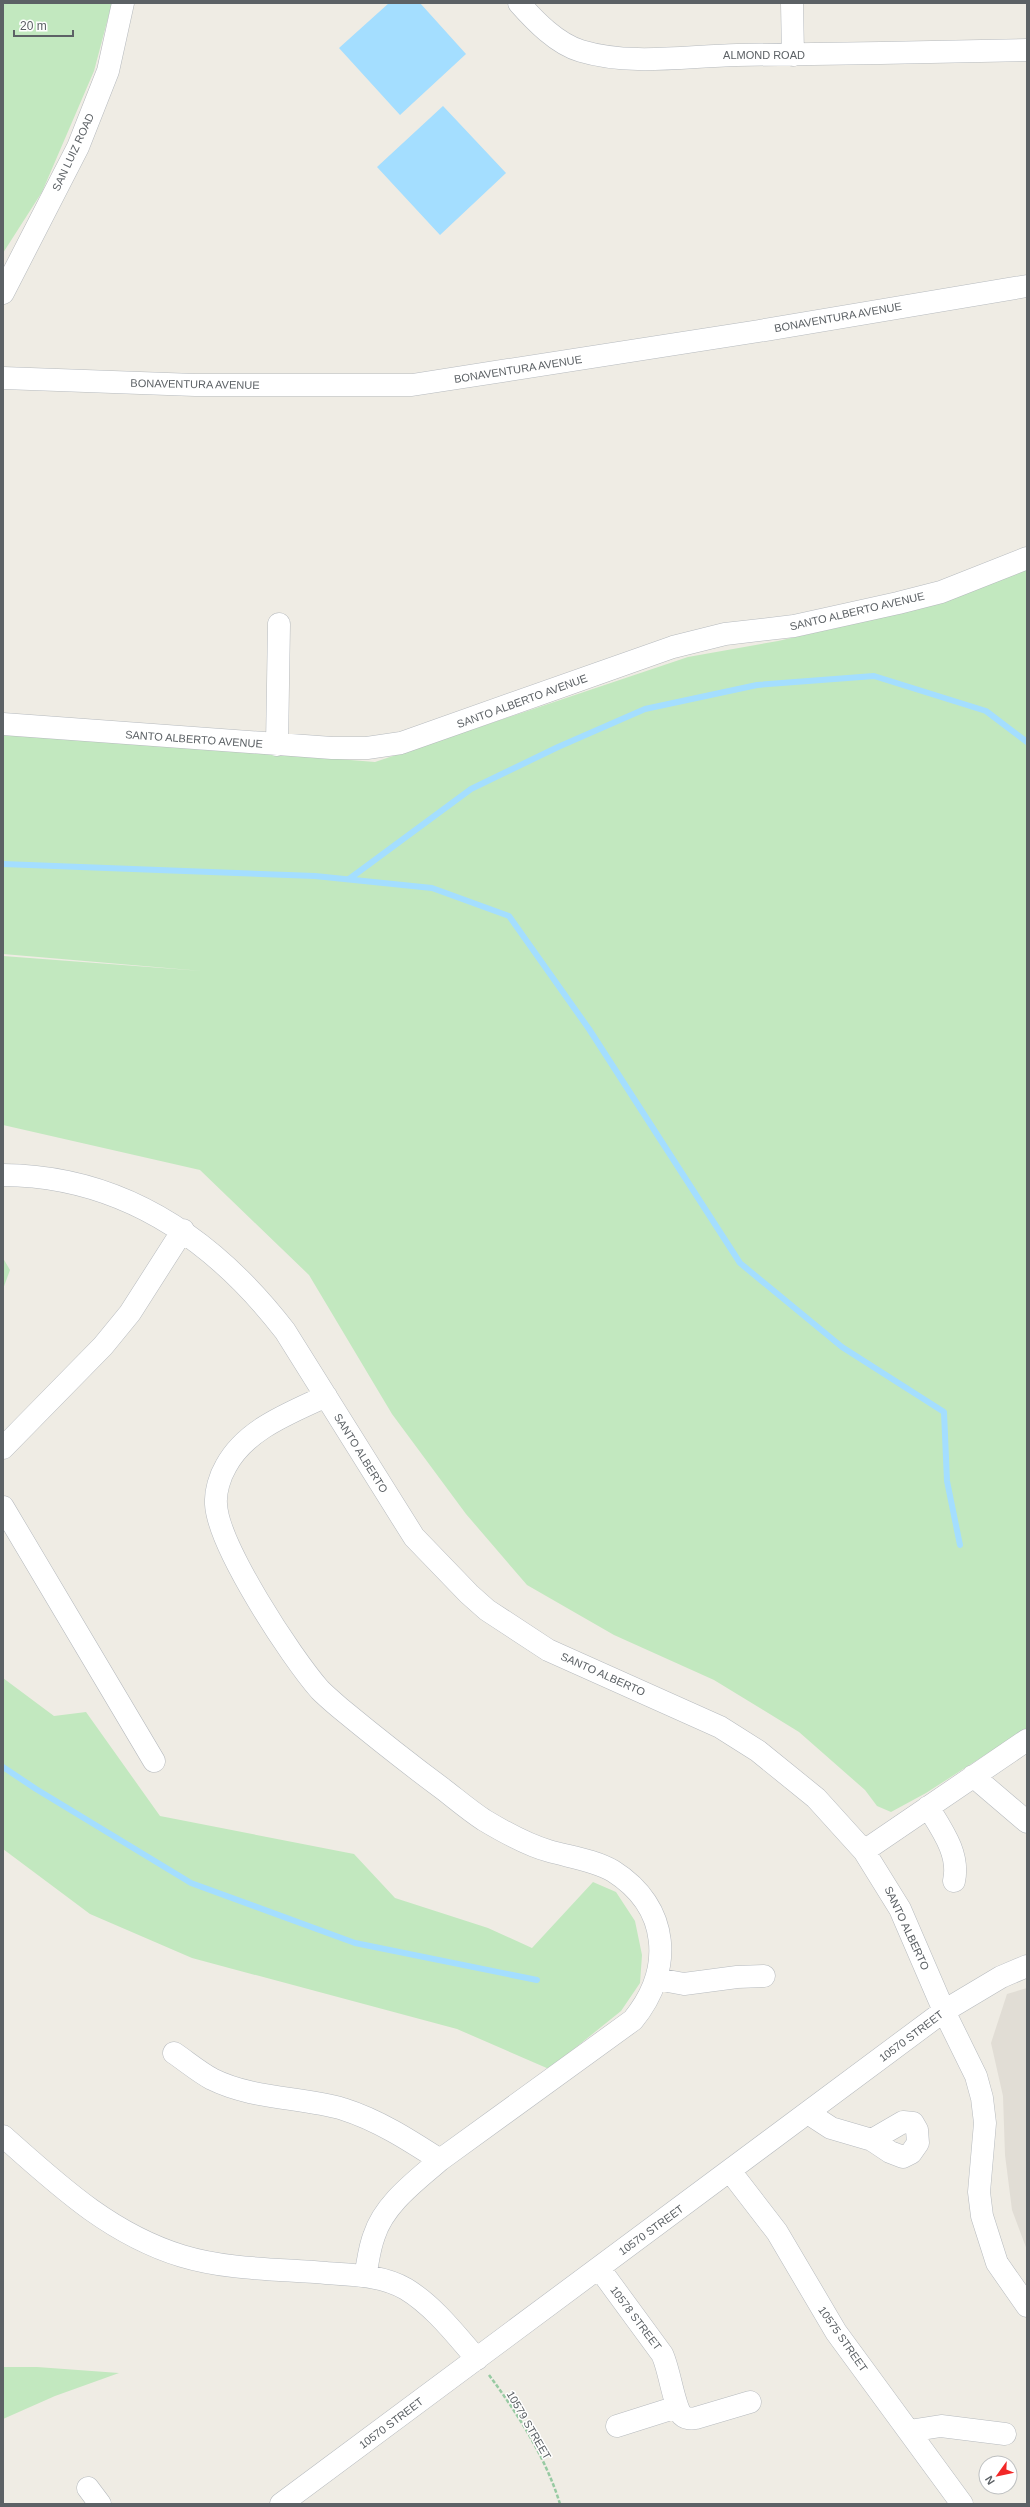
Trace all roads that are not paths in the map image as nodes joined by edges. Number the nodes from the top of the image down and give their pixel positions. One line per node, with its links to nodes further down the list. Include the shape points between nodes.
1 (123, 3): 7 (street, SAN LUIZ ROAD, via 108,71 78,147)
2 (519, 3): 5 (street, ALMOND ROAD, via 554,35 579,50 607,56 651,59)
3 (792, 3): 5 (street)
4 (1027, 50): 5 (street, ALMOND ROAD)
5 (793, 55)
6 (1027, 286): 8 (street, BONAVENTURA AVENUE, via 759,332 412,384 211,385)
7 (3, 293)
8 (3, 378)
9 (1027, 558): 12 (street, SANTO ALBERTO AVENUE, via 942,592 824,620 725,634 673,647 401,743 367,748)
10 (279, 624): 12 (street)
11 (3, 724): 12 (street, SANTO ALBERTO AVENUE)
12 (277, 745)
13 (3, 1175): 14 (street, SANTO ALBERTO, via 77,1184 114,1195)
14 (183, 1230): 15 (street, SANTO ALBERTO, via 244,1282 269,1310); 16 (street, via 130,1313 103,1346)
15 (326, 1396): 25 (street, SANTO ALBERTO, via 414,1537 439,1566 487,1610 548,1650 720,1727 758,1751 816,1798); 29 (street, via 267,1425 240,1446 225,1466 216,1504 224,1536 245,1578 300,1665 320,1690 396,1753 483,1819 518,1839 612,1871 629,1884 651,1910 657,1925 661,1943)
16 (3, 1448)
17 (3, 1507): 21 (street)
18 (1027, 1740): 19 (street)
19 (1002, 1757): 20 (street); 22 (street)
20 (1027, 1759)
21 (154, 1761)
22 (973, 1776): 23 (street); 24 (street)
23 (928, 1808): 25 (street); 26 (street, via 954,1855)
24 (1027, 1822)
25 (864, 1851): 30 (street, SANTO ALBERTO, via 900,1909)
26 (954, 1881)
27 (1027, 1966): 30 (street, 10570 STREET, via 1001,1977)
28 (764, 1976): 29 (street, via 721,1978 684,1984)
29 (657, 1979): 35 (street, via 643,2007 633,2020)
30 (944, 2011): 32 (street, 10570 STREET); 39 (street, SANTO ALBERTO, via 976,2076 982,2098 985,2123 978,2192 987,2235 997,2263)
31 (174, 2053): 35 (street, via 212,2079 232,2086 315,2102 370,2120)
32 (808, 2113): 34 (street, via 831,2128); 36 (street, 10570 STREET)
33 (3, 2136): 38 (street, via 85,2207 117,2228 151,2244 183,2256 226,2265)
34 (872, 2140)
35 (440, 2160): 38 (street, via 413,2183 385,2216 374,2235)
36 (730, 2171): 37 (street, 10570 STREET); 44 (street, 10575 STREET, via 777,2232 833,2326)
37 (599, 2268): 40 (street, 10570 STREET); 42 (street, 10578 STREET, via 662,2354 668,2366)
38 (365, 2276): 40 (street, via 394,2284 418,2297)
39 (1027, 2306)
40 (477, 2359): 46 (street, 10570 STREET)
41 (750, 2402): 42 (street, via 689,2419 683,2416)
42 (677, 2407): 43 (street)
43 (617, 2426)
44 (909, 2431): 45 (street, via 941,2426); 47 (street, 10575 STREET)
45 (1005, 2434)
46 (284, 2503)
47 (962, 2504)

